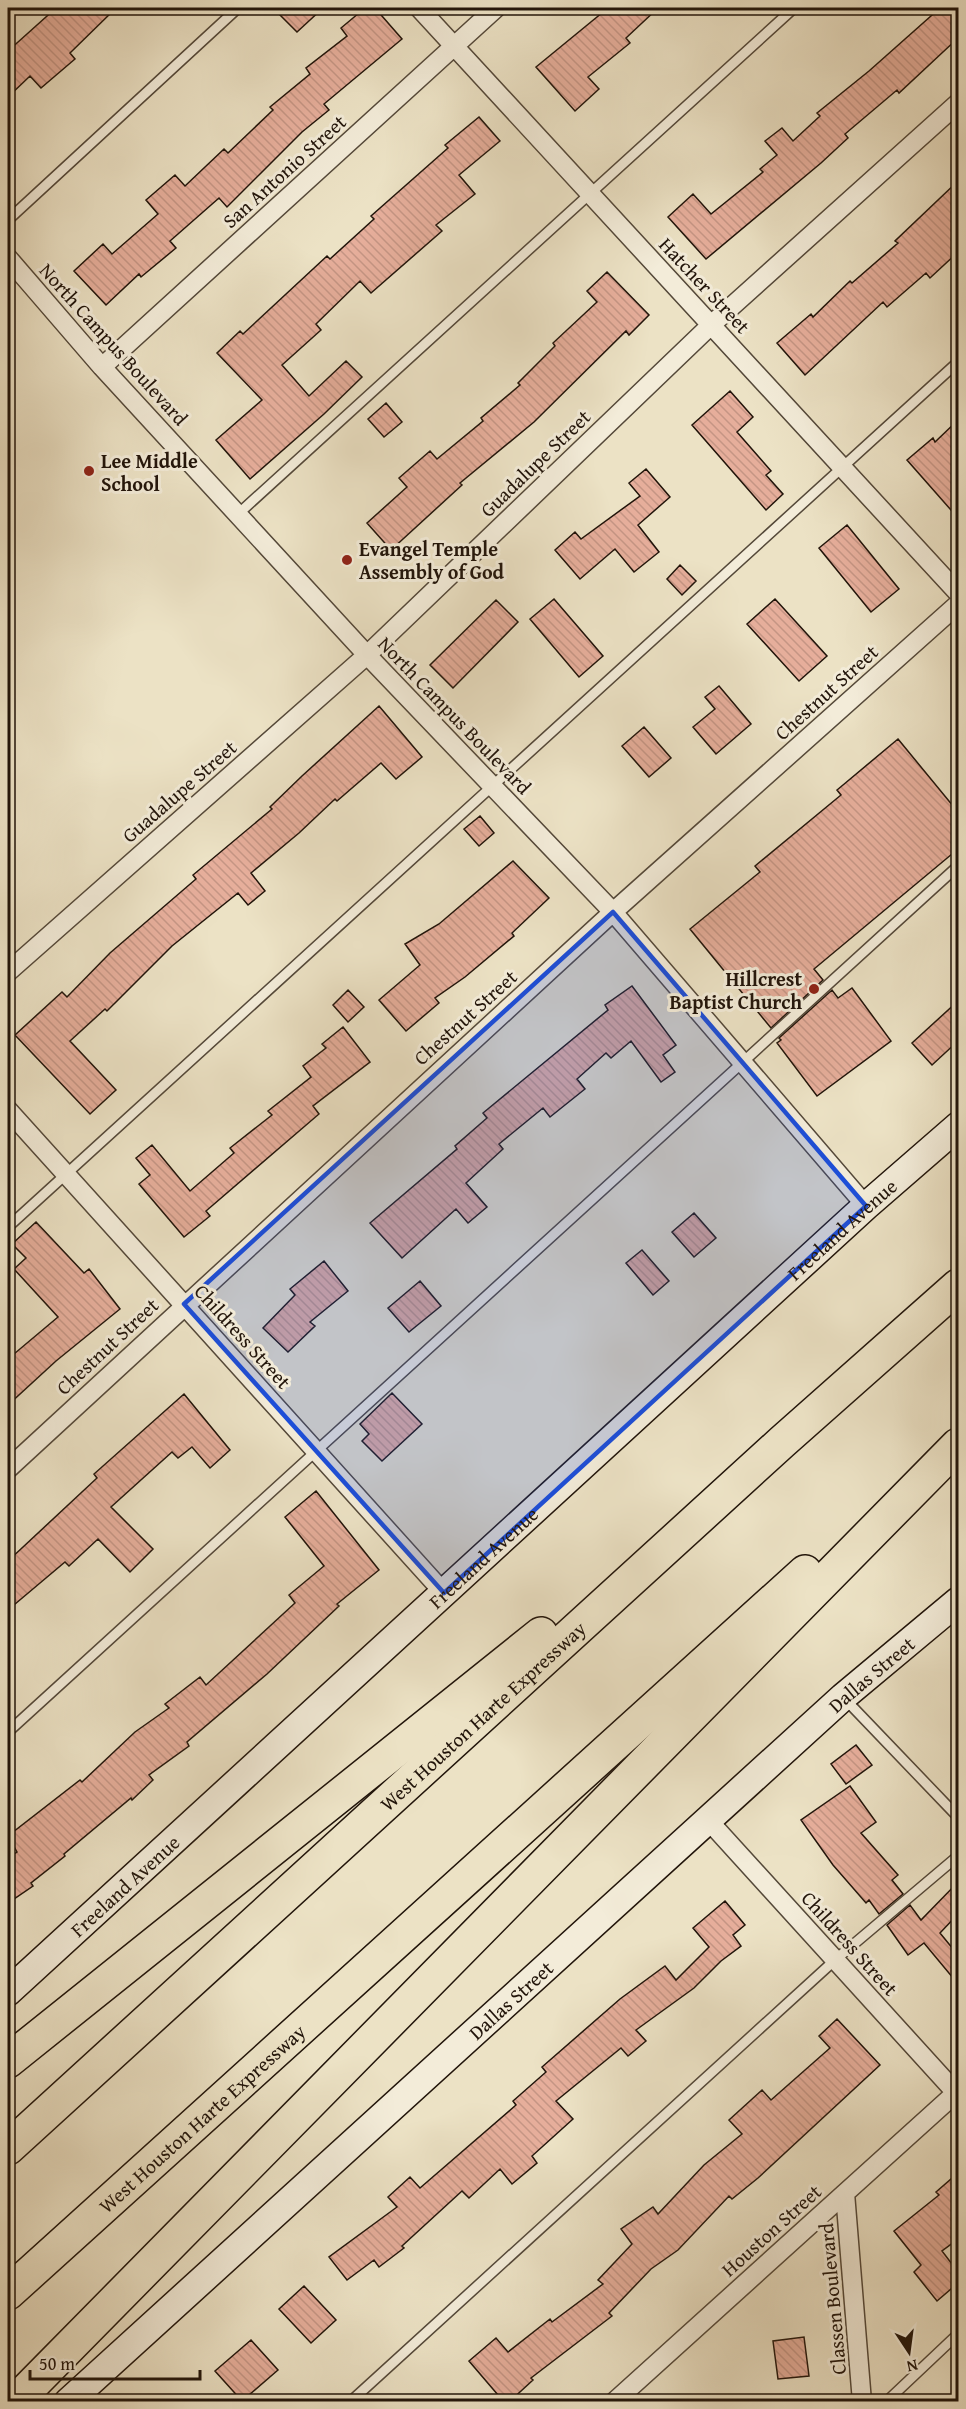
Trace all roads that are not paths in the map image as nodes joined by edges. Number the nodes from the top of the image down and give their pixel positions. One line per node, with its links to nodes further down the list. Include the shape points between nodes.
1 (238, 8): 8 (lane)
2 (419, 8): 5 (street, Hatcher Street)
3 (495, 8): 5 (street, San Antonio Street)
4 (794, 8): 7 (lane)
5 (454, 46): 7 (street, Hatcher Street); 12 (street, San Antonio Street)
6 (958, 103): 10 (street, Guadalupe Street)
7 (590, 193): 10 (street, Hatcher Street); 14 (lane)
8 (8, 220)
9 (8, 258): 12 (street, North Campus Boulevard)
10 (711, 325): 13 (street, Hatcher Street); 17 (street, Guadalupe Street)
11 (958, 362): 13 (lane)
12 (102, 367): 14 (street, North Campus Boulevard)
13 (843, 467): 15 (street, Hatcher Street); 18 (lane)
14 (237, 515): 17 (street, North Campus Boulevard)
15 (958, 593)
16 (958, 604): 20 (street, Chestnut Street)
17 (367, 656): 18 (street, North Campus Boulevard); 21 (street, Guadalupe Street)
18 (492, 786): 20 (street, North Campus Boulevard); 25 (lane)
19 (958, 866): 22 (lane)
20 (613, 912): 22 (street, North Campus Boulevard); 29 (street, Chestnut Street)
21 (8, 972)
22 (743, 1062): 26 (street, North Campus Boulevard); 33 (lane)
23 (8, 1110): 25 (street, Childress Street)
24 (958, 1126): 26 (main road, Freeland Avenue)
25 (66, 1174): 27 (lane); 29 (street, Childress Street)
26 (866, 1206): 35 (main road, Freeland Avenue)
27 (8, 1227)
28 (958, 1286): 31 (highway, West Houston Harte Expressway)
29 (184, 1304): 33 (street, Childress Street); 34 (street, Chestnut Street)
30 (958, 1437): 48 (highway, West Houston Harte Expressway, via 731,1637)
31 (782, 1442): 44 (highway); 46 (highway, West Houston Harte Expressway)
32 (958, 1444): 50 (highway)
33 (317, 1451): 35 (street, Childress Street); 38 (lane)
34 (8, 1469)
35 (444, 1593): 43 (main road, Freeland Avenue)
36 (958, 1601): 37 (main road, Dallas Street)
37 (843, 1697): 39 (lane); 40 (main road, Dallas Street)
38 (8, 1732)
39 (958, 1817)
40 (708, 1820): 42 (street, Childress Street); 51 (main road, Dallas Street)
41 (958, 1856): 42 (lane)
42 (835, 1960): 45 (street, Childress Street); 52 (lane)
43 (8, 1990)
44 (8, 2061)
45 (958, 2093): 47 (street, Houston Street)
46 (8, 2148)
47 (845, 2193): 53 (street, Houston Street); 54 (street, Classen Boulevard)
48 (8, 2293)
49 (958, 2334): 55 (lane)
50 (15, 2402)
51 (68, 2402)
52 (350, 2402)
53 (614, 2402)
54 (862, 2402)
55 (886, 2402)

